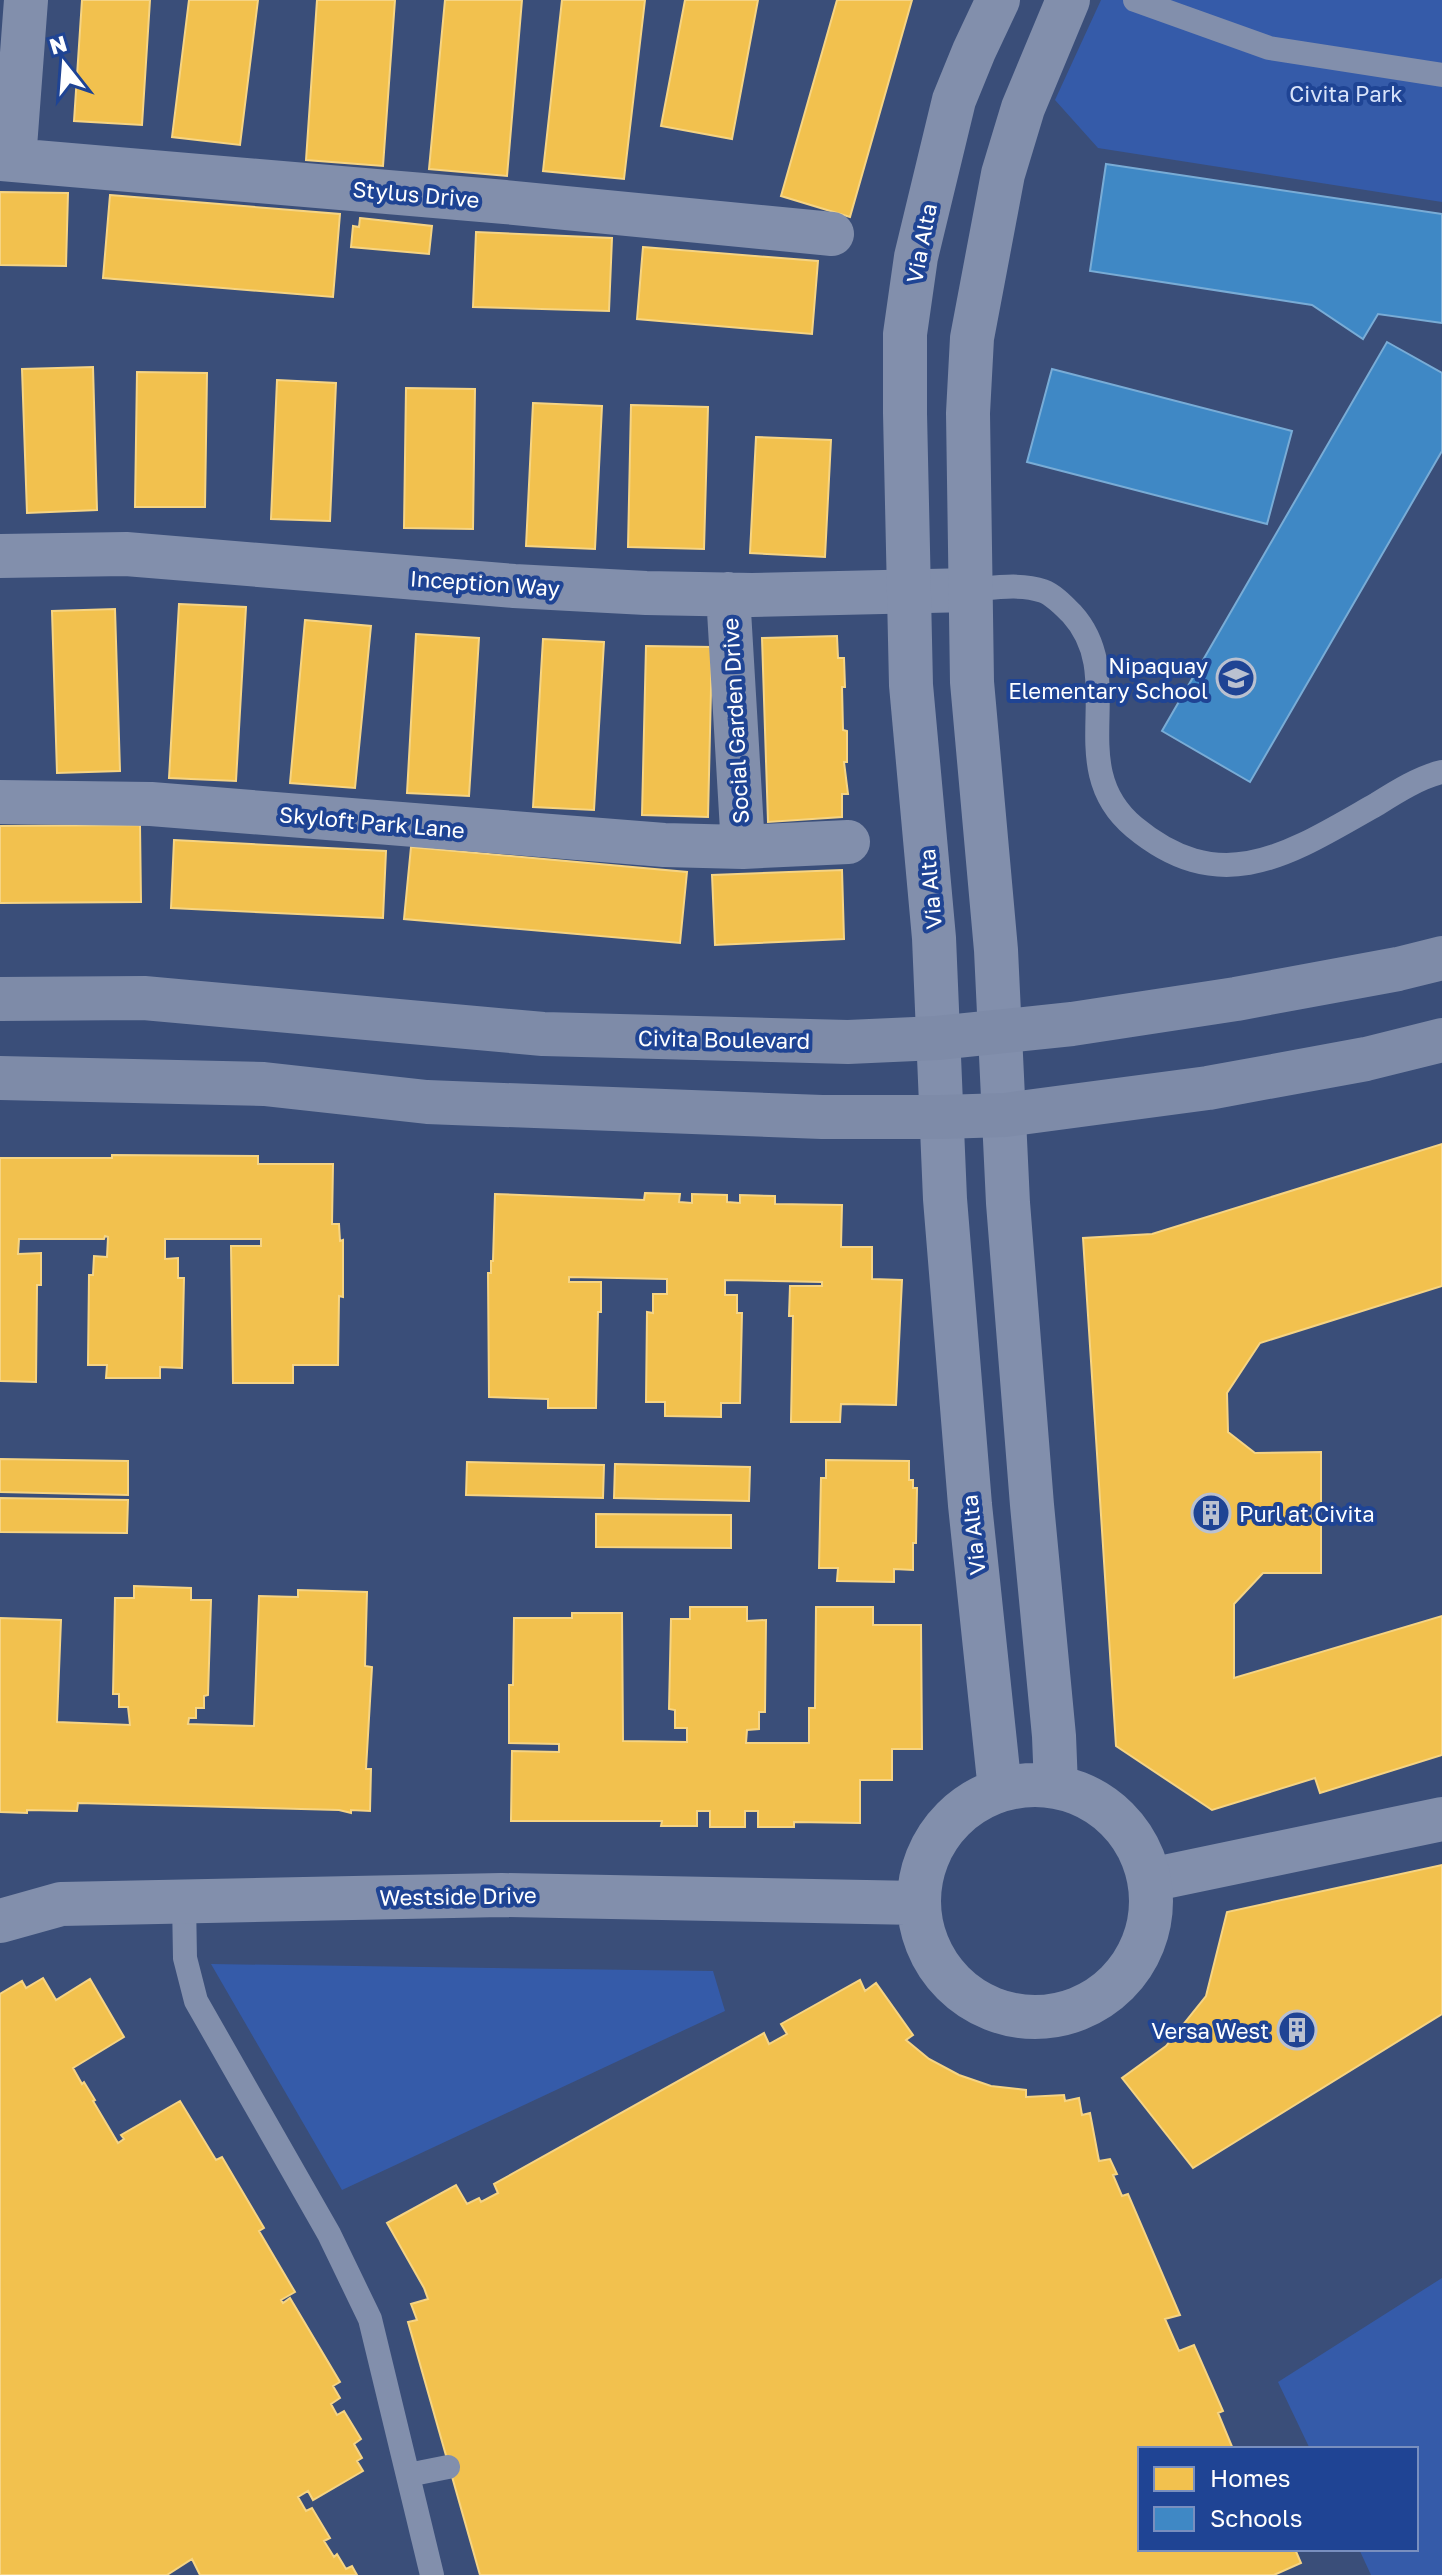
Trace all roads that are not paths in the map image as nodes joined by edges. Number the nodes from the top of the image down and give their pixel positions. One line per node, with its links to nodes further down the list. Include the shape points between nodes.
1 (26, 0): 7 (street)
2 (998, 0): 12 (street, Via Alta, via 954,100 916,257 905,334)
3 (1038, 0): 8 (street, via 993,147)
4 (1068, 0): 8 (street, via 1023,108)
5 (1145, 2): 6 (lane, via 1269,48)
6 (1442, 75)
7 (7, 159): 9 (street, Stylus Drive)
8 (1003, 174): 11 (street, via 972,338)
9 (832, 234)
10 (0, 556): 13 (street, Inception Way, via 126,554 514,586)
11 (971, 590): 12 (street, Inception Way); 14 (street); 15 (lane, via 1043,591 1079,622 1099,676 1095,737 1109,797 1130,824 1181,857 1245,864 1279,857)
12 (909, 591): 13 (street, Inception Way); 14 (street, via 947,612 960,743); 22 (street, Via Alta)
13 (728, 594): 18 (street, Social Garden Drive)
14 (979, 760): 21 (street)
15 (1442, 772)
16 (0, 802): 18 (street, Skyloft Park Lane, via 103,801 589,840)
17 (848, 842): 18 (street, Skyloft Park Lane)
18 (743, 847)
19 (1442, 958): 21 (main road, Civita Boulevard, via 1236,999)
20 (0, 999): 22 (main road, Civita Boulevard, via 144,998 543,1034 848,1042)
21 (999, 1033): 22 (main road, Civita Boulevard); 25 (street)
22 (937, 1038): 26 (street, Via Alta)
23 (1442, 1040): 25 (main road, via 1208,1088)
24 (0, 1078): 26 (main road, via 264,1084 427,1102)
25 (1005, 1115): 26 (main road); 27 (street)
26 (941, 1117): 28 (street, Via Alta, via 970,1505)
27 (1056, 1786): 28 (street); 30 (street, via 1090,1797 1118,1819 1139,1847)
28 (1000, 1790): 32 (street, via 967,1806 940,1833 923,1866)
29 (1442, 1819): 30 (street)
30 (1150, 1880): 32 (street, via 1150,1919 1138,1955 1115,1986 1083,2007 1046,2017 1007,2015 972,2000 944,1974 924,1941)
31 (184, 1901): 32 (street, Westside Drive, via 502,1895); 33 (street, Westside Drive, via 61,1904); 35 (lane, via 185,1958 196,2001 329,2234 370,2319)
32 (918, 1903)
33 (0, 1921)
34 (448, 2467): 35 (lane)
35 (408, 2475): 36 (lane)
36 (432, 2575)

